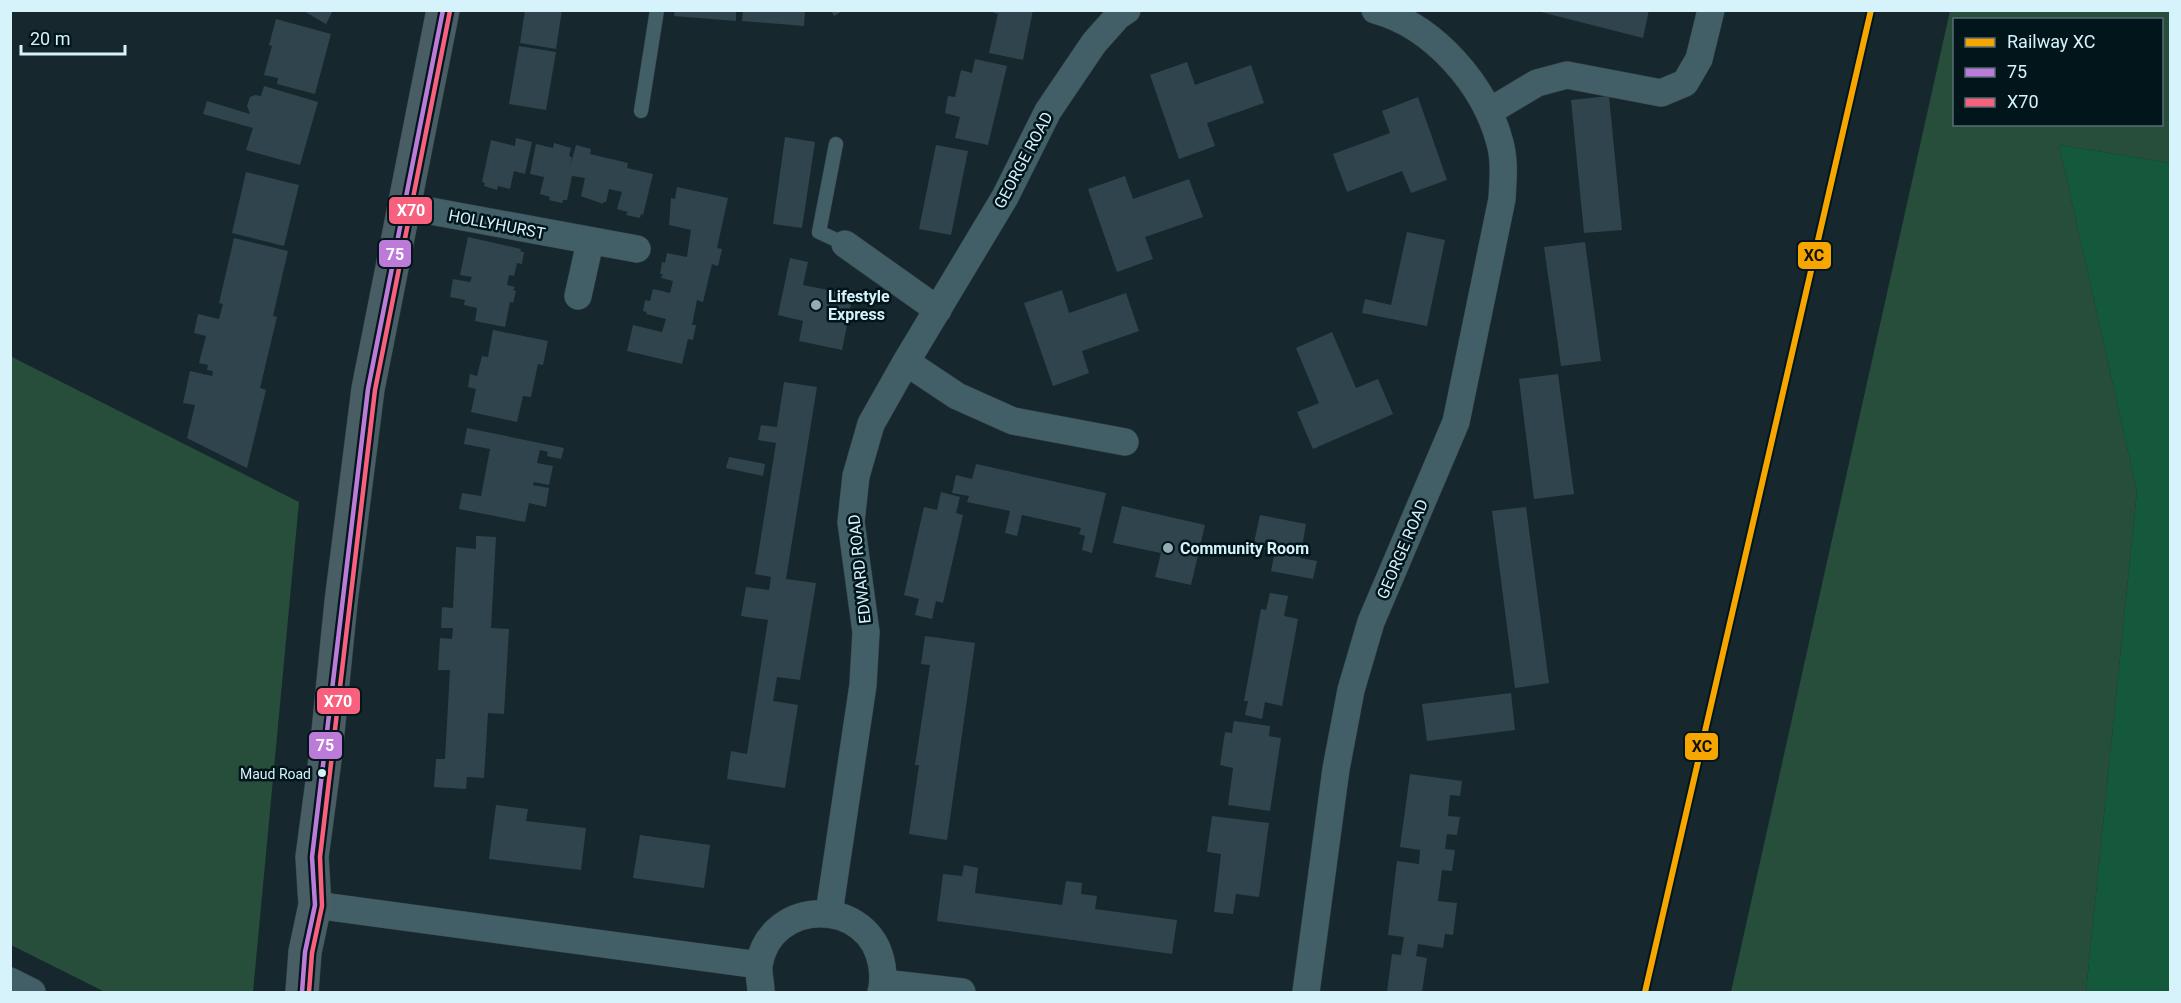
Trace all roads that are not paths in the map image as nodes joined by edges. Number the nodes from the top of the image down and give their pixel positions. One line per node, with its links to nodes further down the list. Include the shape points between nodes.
1 (443, 10): 9 (main road)
2 (657, 10): 6 (lane)
3 (1375, 10): 7 (street, GEORGE ROAD, via 1433,40)
4 (1711, 10): 7 (street, via 1699,59 1685,82 1661,93 1567,75 1537,83)
5 (1120, 12): 14 (street, GEORGE ROAD, via 1048,111 1005,197)
6 (641, 111)
7 (1490, 111): 26 (street, GEORGE ROAD, via 1501,145 1503,167 1502,199 1491,258 1456,422 1371,622 1351,690 1336,769)
8 (836, 144): 11 (lane, via 819,232)
9 (406, 203): 10 (street, HOLLYHURST); 17 (main road, via 368,389 312,857)
10 (590, 242): 12 (street, HOLLYHURST); 13 (street)
11 (844, 244): 14 (street)
12 (637, 249)
13 (578, 296)
14 (938, 310): 15 (street, GEORGE ROAD)
15 (906, 362): 16 (street, via 957,396 1013,421); 18 (street, EDWARD ROAD, via 871,424 856,476 851,522 866,633 863,685)
16 (1125, 442)
17 (315, 905): 19 (street); 23 (main road, via 305,952)
18 (829, 913): 19 (street, via 805,914 784,925 768,942); 21 (street, via 859,925 879,950)
19 (759, 965): 24 (street)
20 (10, 981): 22 (street)
21 (882, 988): 25 (street)
22 (32, 993)
23 (302, 993)
24 (761, 993)
25 (962, 993)
26 (1306, 993)

